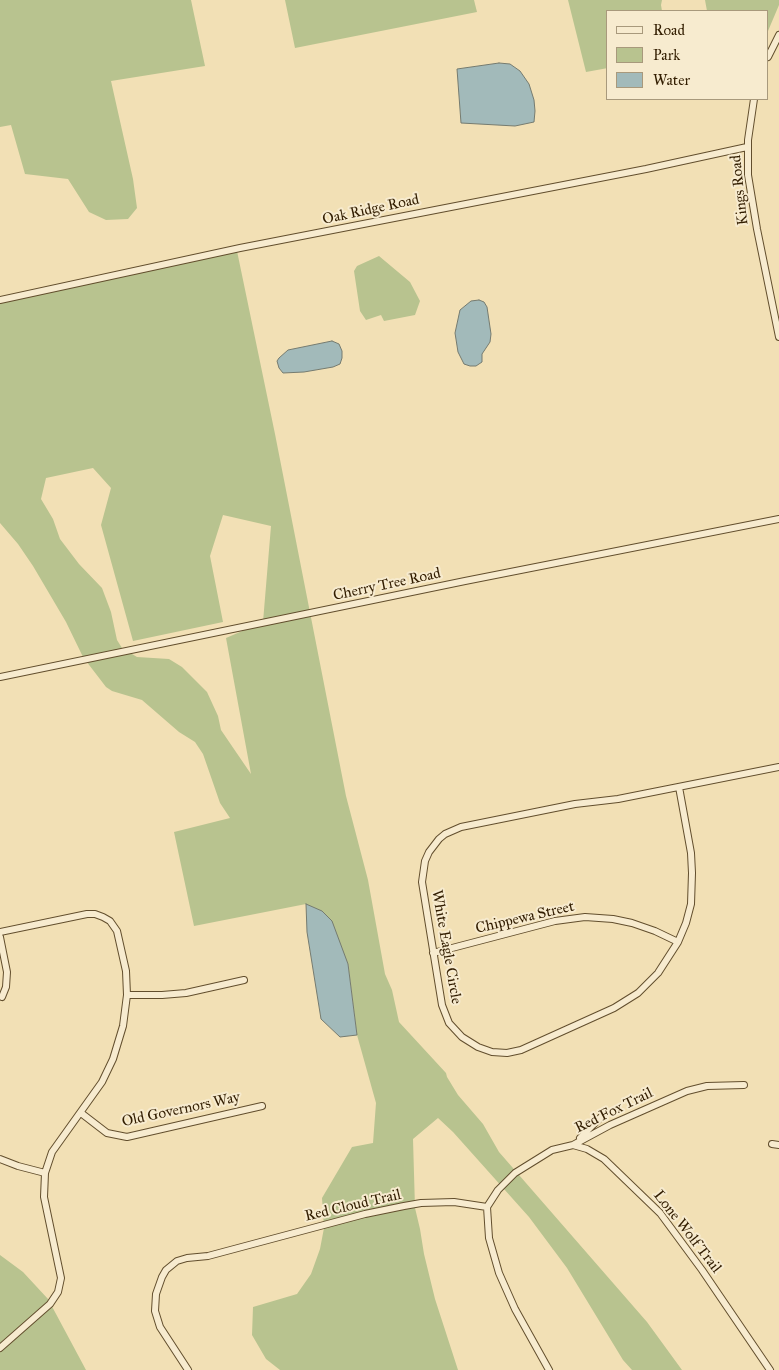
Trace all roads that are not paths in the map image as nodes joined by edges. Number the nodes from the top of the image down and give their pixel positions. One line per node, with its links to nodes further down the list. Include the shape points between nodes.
1 (779, 35): 2 (street)
2 (769, 56)
3 (754, 100): 4 (street, Kings Road)
4 (748, 147): 5 (street, Oak Ridge Road, via 240,248); 6 (street, Kings Road, via 750,194)
5 (0, 300)
6 (779, 337)
7 (779, 519): 8 (street, Cherry Tree Road)
8 (0, 677)
9 (779, 767): 10 (street, White Eagle Circle)
10 (679, 787): 13 (street, White Eagle Circle, via 692,872 691,904); 14 (street, White Eagle Circle, via 499,819 445,834 429,852 422,872)
11 (0, 932): 16 (street, via 87,914 103,917 117,931 126,971)
12 (0, 937): 17 (street, via 7,972)
13 (678, 942): 14 (street, Chippewa Street, via 632,923 584,917 555,921); 14 (street, White Eagle Circle, via 658,973 626,1001 528,1048 507,1053 478,1048 455,1030 442,1004)
14 (433, 953)
15 (244, 980): 16 (street, via 186,993)
16 (127, 995): 21 (street, via 124,1026 113,1059)
17 (2, 997)
18 (744, 1085): 22 (street, Red Fox Trail, via 708,1086 687,1091 610,1125)
19 (262, 1106): 21 (street, Old Governors Way, via 127,1137 107,1133)
20 (606, 1112): 22 (street)
21 (81, 1113): 24 (street, via 52,1152)
22 (573, 1146): 25 (street, Red Fox Trail, via 552,1150 519,1170 498,1190); 29 (street, Lone Wolf Trail, via 587,1149 604,1159 660,1213)
23 (0, 1159): 24 (street)
24 (45, 1173): 26 (street, via 44,1197 60,1271 60,1285 55,1299)
25 (487, 1207): 27 (street, Red Cloud Trail, via 454,1202 404,1206 208,1256 176,1261 162,1277 155,1311 160,1327); 28 (street, via 489,1238 499,1274)
26 (0, 1348)
27 (188, 1370)
28 (549, 1370)
29 (770, 1370)

